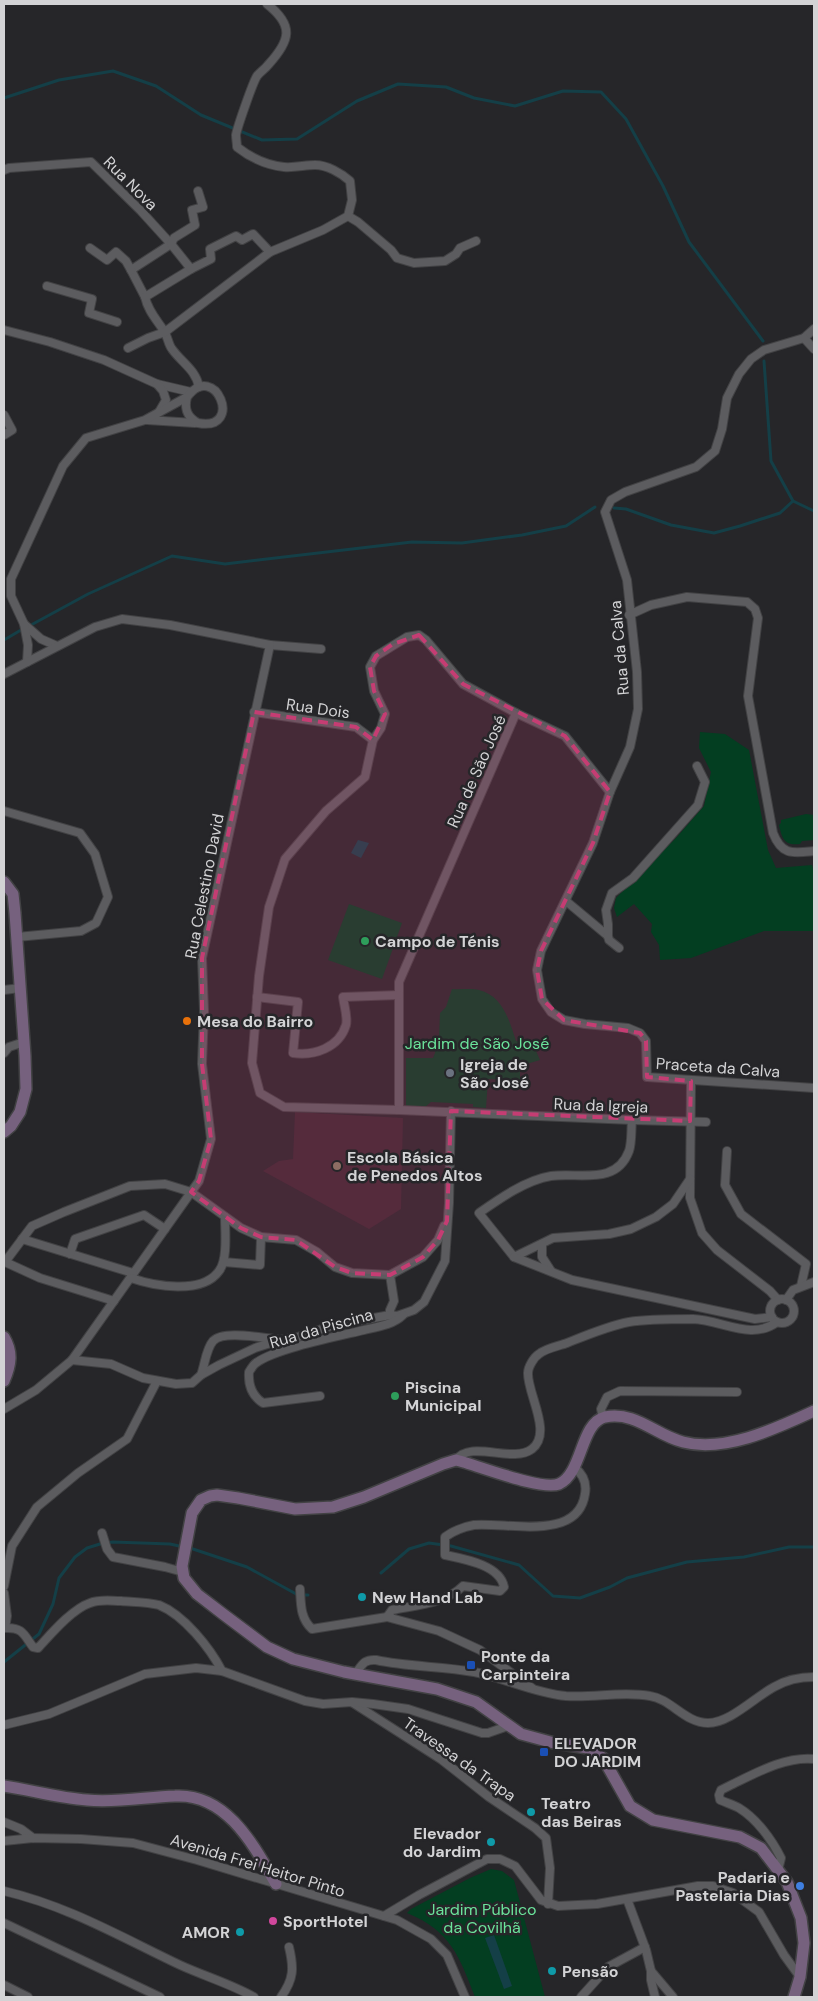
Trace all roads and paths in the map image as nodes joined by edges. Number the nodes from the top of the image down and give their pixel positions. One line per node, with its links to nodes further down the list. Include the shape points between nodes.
1 (267, 4): 4 (street, via 278,13 288,33 269,65 257,76 239,124 238,147 262,162 282,167 325,166 350,181 352,200)
2 (4, 170): 6 (street, Rua Nova, via 91,162)
3 (198, 191): 6 (street, via 203,207 192,210 195,225 174,238)
4 (348, 216): 5 (street, via 397,258 414,263 445,261 460,248); 8 (street)
5 (476, 241)
6 (171, 244): 9 (street); 10 (street)
7 (90, 248): 9 (street, via 107,260 116,252)
8 (270, 252): 10 (street, via 253,234 242,240 236,236 210,249 211,259); 16 (street)
9 (130, 270): 12 (street)
10 (192, 270): 12 (street)
11 (47, 286): 13 (street, via 92,299 89,313)
12 (145, 297): 16 (street, via 147,306)
13 (117, 322)
14 (814, 329): 17 (street, Rua da Calva)
15 (4, 330): 20 (street, via 104,360)
16 (165, 332): 18 (street); 21 (street, via 173,351 197,377)
17 (804, 338): 19 (street); 28 (street, Rua da Calva, via 764,350 739,374 727,398 715,451 696,467 624,492 611,500 605,512 627,580)
18 (128, 348)
19 (814, 349)
20 (157, 384): 22 (street); 23 (street, via 166,400)
21 (199, 388): 22 (street); 26 (street, via 217,392 223,403 216,420 210,424)
22 (189, 395): 23 (street); 26 (street, via 186,409)
23 (159, 412): 25 (street)
24 (4, 415): 27 (street, via 12,430)
25 (145, 420): 26 (street); 29 (street, via 86,438 63,466 11,579 11,596)
26 (198, 423)
27 (4, 435)
28 (629, 615): 39 (street, Rua da Calva, via 637,672 638,709 630,747); 41 (street, via 651,605 687,597 747,602 755,609 758,618 748,696 773,833 783,850)
29 (24, 624): 31 (street, via 41,639); 33 (street)
30 (270, 645): 31 (street, via 122,619 95,627); 32 (street); 35 (street, Rua Celestino David)
31 (57, 646): 33 (street)
32 (321, 649)
33 (27, 662): 34 (street)
34 (4, 674)
35 (254, 712): 37 (street, Rua Dois, via 356,728); 64 (street, Rua Celestino David, via 202,958 202,1064 211,1140 199,1181)
36 (516, 713): 37 (street, Rua de São José, via 464,684 419,635 407,637 376,656 370,667 374,691 385,714); 39 (street, via 564,736); 49 (street, Rua de São José, via 399,982)
37 (373, 740): 50 (street, Rua da Igreja, via 365,777 326,811 285,859 269,906)
38 (697, 766): 45 (street, via 705,782 698,805 633,878 612,893 606,910)
39 (610, 792): 43 (street, Rua da Calva, via 593,843)
40 (4, 811): 44 (street, via 80,832 96,854 108,897 96,923 80,931)
41 (814, 852)
42 (4, 882): 44 (main road, via 13,894)
43 (566, 901): 45 (street); 51 (street, Rua da Calva, via 541,951 537,970 542,1000 551,1012 564,1020)
44 (16, 936): 47 (main road)
45 (608, 936): 46 (street)
46 (619, 948)
47 (20, 988): 48 (street); 52 (main road)
48 (4, 990)
49 (399, 995): 50 (street, via 343,997 346,1024 336,1041 322,1051 304,1054 293,1053 298,1002); 56 (street, Rua de São José)
50 (257, 997): 56 (street, Rua da Igreja, via 252,1063 260,1093 284,1107)
51 (628, 1028): 54 (street, Praceta da Calva, via 640,1033 646,1042 647,1077)
52 (24, 1042): 53 (street, via 9,1047); 61 (main road, via 26,1089 20,1112)
53 (4, 1053)
54 (691, 1081): 55 (street, Praceta da Calva); 59 (street)
55 (814, 1088)
56 (399, 1110): 57 (street, Rua da Igreja)
57 (450, 1111): 58 (street, Rua da Igreja); 66 (street)
58 (632, 1120): 59 (street, Rua da Igreja); 72 (street, via 629,1150 622,1164 608,1174 550,1176 509,1192 479,1213)
59 (690, 1121): 60 (street, Rua da Igreja); 63 (street)
60 (706, 1122)
61 (4, 1132)
62 (727, 1151): 78 (street, via 725,1185 729,1193 741,1214 806,1264)
63 (690, 1179): 70 (street, via 674,1204 631,1229 553,1238); 79 (street, via 690,1198 702,1233 717,1250)
64 (191, 1192): 65 (street); 67 (street, Rua Celestino David); 69 (street, via 165,1184 130,1186 32,1226)
65 (225, 1217): 68 (street); 73 (street)
66 (447, 1221): 75 (street, via 438,1240 423,1257); 81 (street, via 445,1260 424,1302)
67 (165, 1229): 71 (street, via 144,1215 75,1239); 76 (street, Rua Celestino David)
68 (261, 1237): 73 (street, via 260,1264); 75 (street, via 296,1240 335,1267 352,1273)
69 (22, 1239): 71 (street); 80 (street, via 5,1262 40,1278)
70 (542, 1244): 72 (street); 74 (street, via 542,1257)
71 (70, 1254): 76 (street)
72 (514, 1257): 74 (street)
73 (224, 1262): 76 (street, via 210,1279 191,1286 149,1284)
74 (553, 1273): 83 (street, via 572,1280 755,1319)
75 (390, 1275): 82 (street, via 394,1301)
76 (132, 1276): 80 (street, Rua Celestino David)
77 (814, 1282): 78 (street)
78 (801, 1286): 79 (street)
79 (782, 1300): 83 (street, via 772,1305); 83 (street, via 794,1308 793,1316 788,1321)
80 (114, 1301): 86 (street, Rua Celestino David)
81 (407, 1312): 82 (street); 91 (street, Rua da Piscina, via 398,1320 268,1357 248,1372 252,1392 263,1403)
82 (390, 1315): 85 (street)
83 (775, 1319): 95 (street, via 769,1328 756,1331 694,1319 629,1322 539,1354 527,1372 540,1426 532,1449 521,1454 471,1452 460,1455)
84 (4, 1337): 88 (main road, via 11,1361)
85 (280, 1340): 87 (street, via 255,1348); 87 (street, via 226,1334 214,1339)
86 (72, 1360): 89 (street, via 110,1364); 92 (street, Rua Celestino David, via 36,1390)
87 (201, 1375): 89 (street, via 192,1383)
88 (4, 1381)
89 (157, 1381): 99 (street, via 126,1439 36,1507 12,1546)
90 (737, 1392): 94 (street, via 620,1391 607,1397 601,1410)
91 (320, 1396)
92 (4, 1408)
93 (814, 1411): 94 (main road, via 773,1429 731,1442 704,1444 670,1438 626,1416)
94 (603, 1418): 96 (main road, via 590,1431)
95 (456, 1460): 96 (main road, via 554,1486 562,1482); 98 (main road, via 333,1507 295,1509 210,1496 201,1500 192,1512)
96 (574, 1467): 102 (street, via 586,1484 578,1514 568,1521 555,1525 472,1526 445,1537 445,1555 493,1570 503,1580 504,1586 500,1591 463,1586 446,1598 392,1610)
97 (102, 1533): 98 (street, via 113,1557)
98 (183, 1569): 104 (main road, via 188,1584 197,1594 267,1646 293,1659)
99 (4, 1586)
100 (300, 1588): 102 (street, via 302,1615 312,1629)
101 (4, 1593): 103 (street, via 5,1628 14,1627 23,1632 33,1648 38,1648 62,1623 89,1603 130,1601 159,1606 186,1624 214,1655)
102 (387, 1617): 106 (street, via 439,1631 480,1650)
103 (222, 1671): 107 (street, via 305,1701 323,1704); 108 (street, via 196,1668 145,1674 48,1714)
104 (356, 1673): 106 (street, via 363,1663 376,1660 475,1672); 109 (main road, via 437,1689 476,1702)
105 (814, 1677): 106 (street, via 774,1686 735,1713 708,1723 695,1720 651,1696 566,1696)
106 (532, 1688)
107 (352, 1702): 109 (street, via 408,1709 482,1733); 119 (street, Travessa da Trapa, via 442,1760 546,1838 550,1868)
108 (4, 1724)
109 (508, 1726): 115 (main road, via 521,1734 588,1748 603,1758 630,1806 652,1820 740,1837 762,1848)
110 (814, 1759): 115 (street, via 783,1762 721,1790 719,1795 720,1800 748,1814 773,1843 781,1858)
111 (4, 1786): 116 (main road, via 87,1800 177,1796 206,1801 231,1818 255,1846)
112 (4, 1822): 113 (street)
113 (33, 1838): 114 (street, Avenida Frei Heitor Pinto); 116 (street, Avenida Frei Heitor Pinto, via 133,1843)
114 (4, 1841)
115 (778, 1870): 125 (main road, via 787,1882 803,1928)
116 (276, 1884): 120 (street, Avenida Frei Heitor Pinto)
117 (4, 1891): 129 (street, via 85,1917)
118 (627, 1898): 119 (street, via 597,1904); 123 (street); 125 (street, via 698,1886 713,1886 732,1893 759,1912)
119 (548, 1904): 120 (street, via 541,1900 515,1866 500,1859 487,1859)
120 (384, 1916): 131 (street, Avenida Frei Heitor Pinto, via 431,1939 446,1956)
121 (4, 1923): 128 (street)
122 (289, 1947): 130 (street, via 292,1976)
123 (645, 1947): 124 (street); 132 (street, via 608,1968)
124 (651, 1971): 133 (street); 134 (street)
125 (800, 1977): 135 (main road)
126 (4, 1985): 127 (street)
127 (28, 1997)
128 (160, 1997)
129 (254, 1997)
130 (281, 1997)
131 (465, 1997)
132 (580, 1997)
133 (655, 1997)
134 (673, 1997)
135 (794, 1997)

